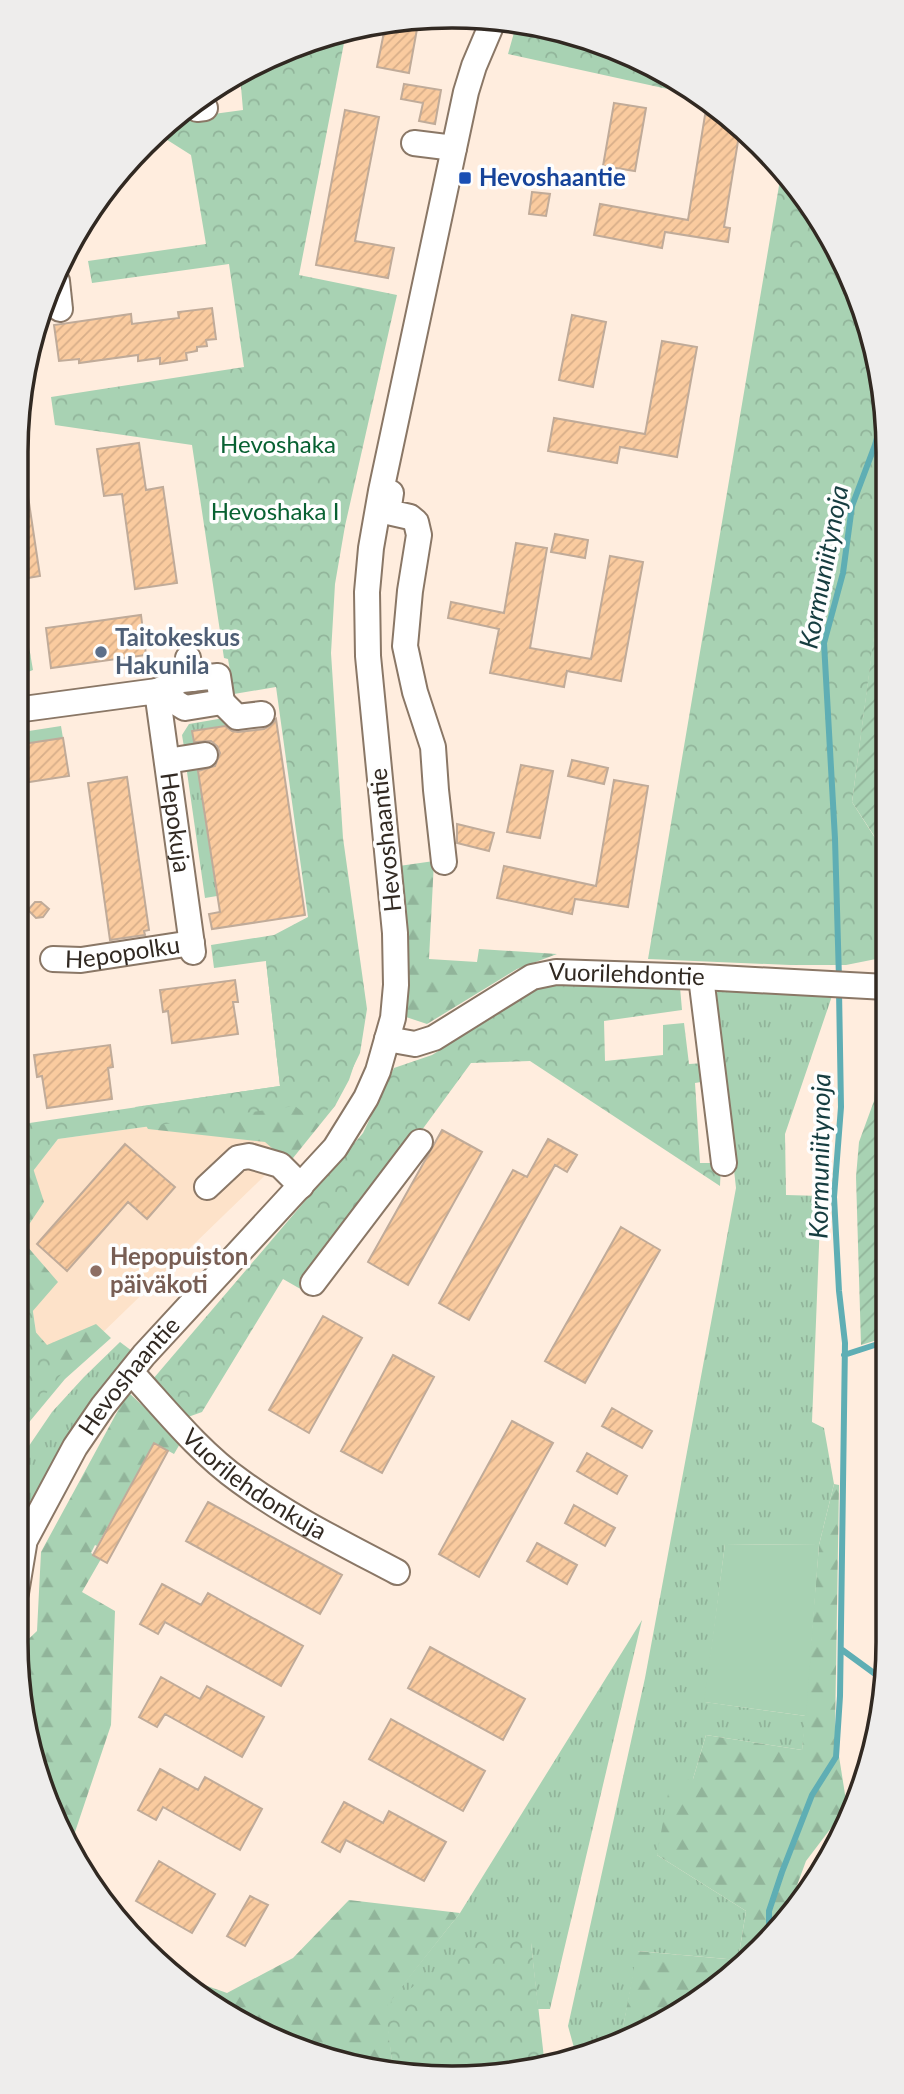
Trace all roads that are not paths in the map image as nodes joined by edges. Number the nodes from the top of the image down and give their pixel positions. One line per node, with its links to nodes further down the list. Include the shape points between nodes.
1 (489, 30): 3 (street, Hevoshaantie, via 470,79)
2 (414, 143): 3 (street)
3 (453, 148): 6 (street, Hevoshaantie)
4 (58, 294): 5 (street)
5 (60, 309)
6 (381, 491): 13 (street, via 391,493 388,512 410,517 419,534 405,646 433,747); 18 (street, Hevoshaantie, via 367,592 396,933 396,985)
7 (157, 691): 8 (street, via 185,708); 8 (street, via 182,680 190,668 218,676); 9 (street); 12 (street, Hepokuja)
8 (222, 702): 10 (street, via 237,717)
9 (28, 708)
10 (262, 714)
11 (205, 755): 12 (street)
12 (167, 761): 14 (street, Hepokuja, via 172,864)
13 (444, 862)
14 (192, 948): 15 (street, Hepopolku)
15 (53, 959)
16 (701, 977): 17 (street, Vuorilehdontie); 18 (street, Vuorilehdontie, via 556,972 532,977 434,1038 415,1044); 20 (street)
17 (876, 988)
18 (387, 1040): 21 (street, Hevoshaantie, via 378,1071 354,1119)
19 (420, 1142): 23 (street)
20 (724, 1163)
21 (301, 1186): 22 (street, via 280,1165 249,1156 238,1158); 24 (street, Hevoshaantie)
22 (207, 1187)
23 (313, 1283)
24 (131, 1371): 25 (street, Hevoshaantie, via 75,1447); 26 (street, Vuorilehdonkuja, via 239,1481)
25 (28, 1536)
26 (397, 1572)

